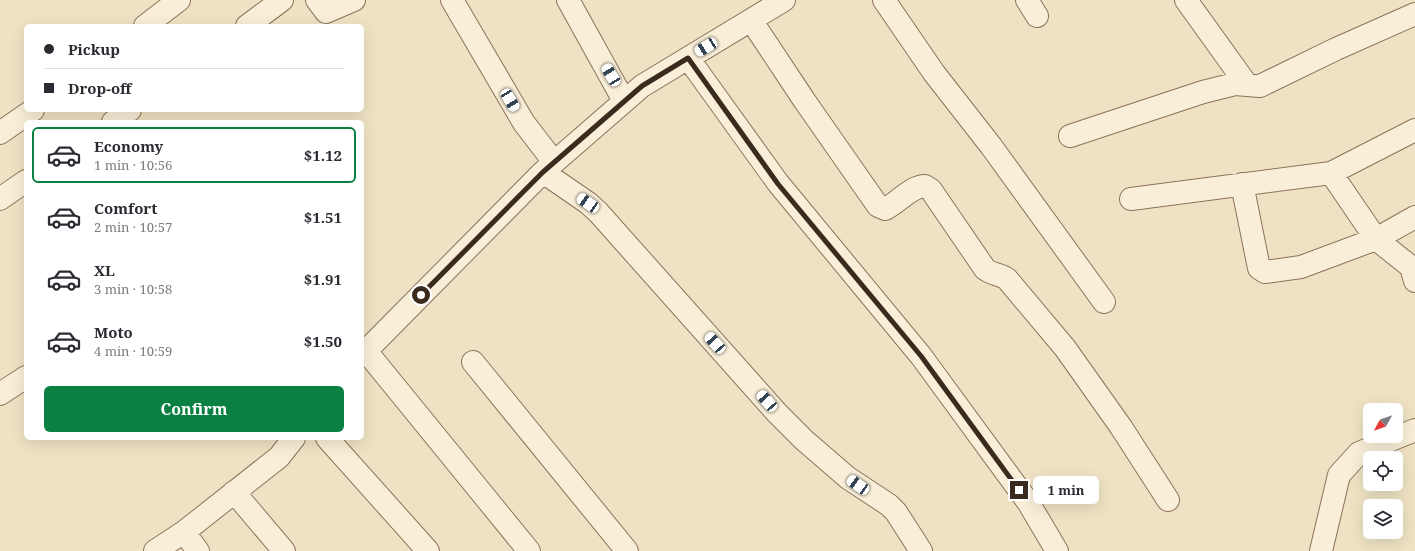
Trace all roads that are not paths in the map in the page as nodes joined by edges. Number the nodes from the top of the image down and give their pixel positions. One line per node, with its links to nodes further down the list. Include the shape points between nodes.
1 (179, 0): 12 (street)
2 (282, 0): 13 (street)
3 (317, 0): 4 (street, via 326,12)
4 (354, 0)
5 (452, 0): 23 (street)
6 (568, 0): 16 (street)
7 (784, 0): 11 (street)
8 (884, 0): 32 (street, via 934,74 991,146)
9 (1186, 0): 15 (street)
10 (1415, 14): 15 (street, via 1260,86)
11 (751, 20): 14 (street); 41 (street, via 878,206 892,206 919,186 931,190 985,269 1007,279 1065,348 1121,427)
12 (148, 24)
13 (249, 24)
14 (688, 58): 16 (street, via 642,86); 50 (street, via 778,184 921,356 1028,502)
15 (1247, 85): 22 (street, via 1235,84 1203,92)
16 (624, 101): 23 (street)
17 (30, 112): 21 (street)
18 (127, 112): 19 (street)
19 (116, 120)
20 (1415, 130): 24 (street)
21 (0, 133)
22 (1070, 136)
23 (549, 167): 33 (street); 49 (street, via 588,203 804,440 848,478 896,512)
24 (1331, 173): 26 (street); 30 (street)
25 (24, 182): 27 (street)
26 (1242, 184): 28 (street); 30 (street, via 1259,268 1265,272 1301,267)
27 (0, 199)
28 (1131, 199)
29 (1415, 217): 30 (street)
30 (1376, 239): 31 (street, via 1410,267)
31 (1415, 281)
32 (1104, 302)
33 (364, 353): 47 (street)
34 (473, 362): 48 (street)
35 (24, 378): 36 (street)
36 (0, 394)
37 (1415, 430): 51 (street, via 1359,453 1340,475)
38 (292, 440): 40 (street, via 279,457)
39 (330, 440): 46 (street)
40 (234, 492): 42 (street); 45 (street)
41 (1168, 500)
42 (184, 532): 43 (street); 44 (street)
43 (156, 551)
44 (198, 551)
45 (284, 551)
46 (428, 551)
47 (529, 551)
48 (626, 551)
49 (921, 551)
50 (1057, 551)
51 (1321, 551)

